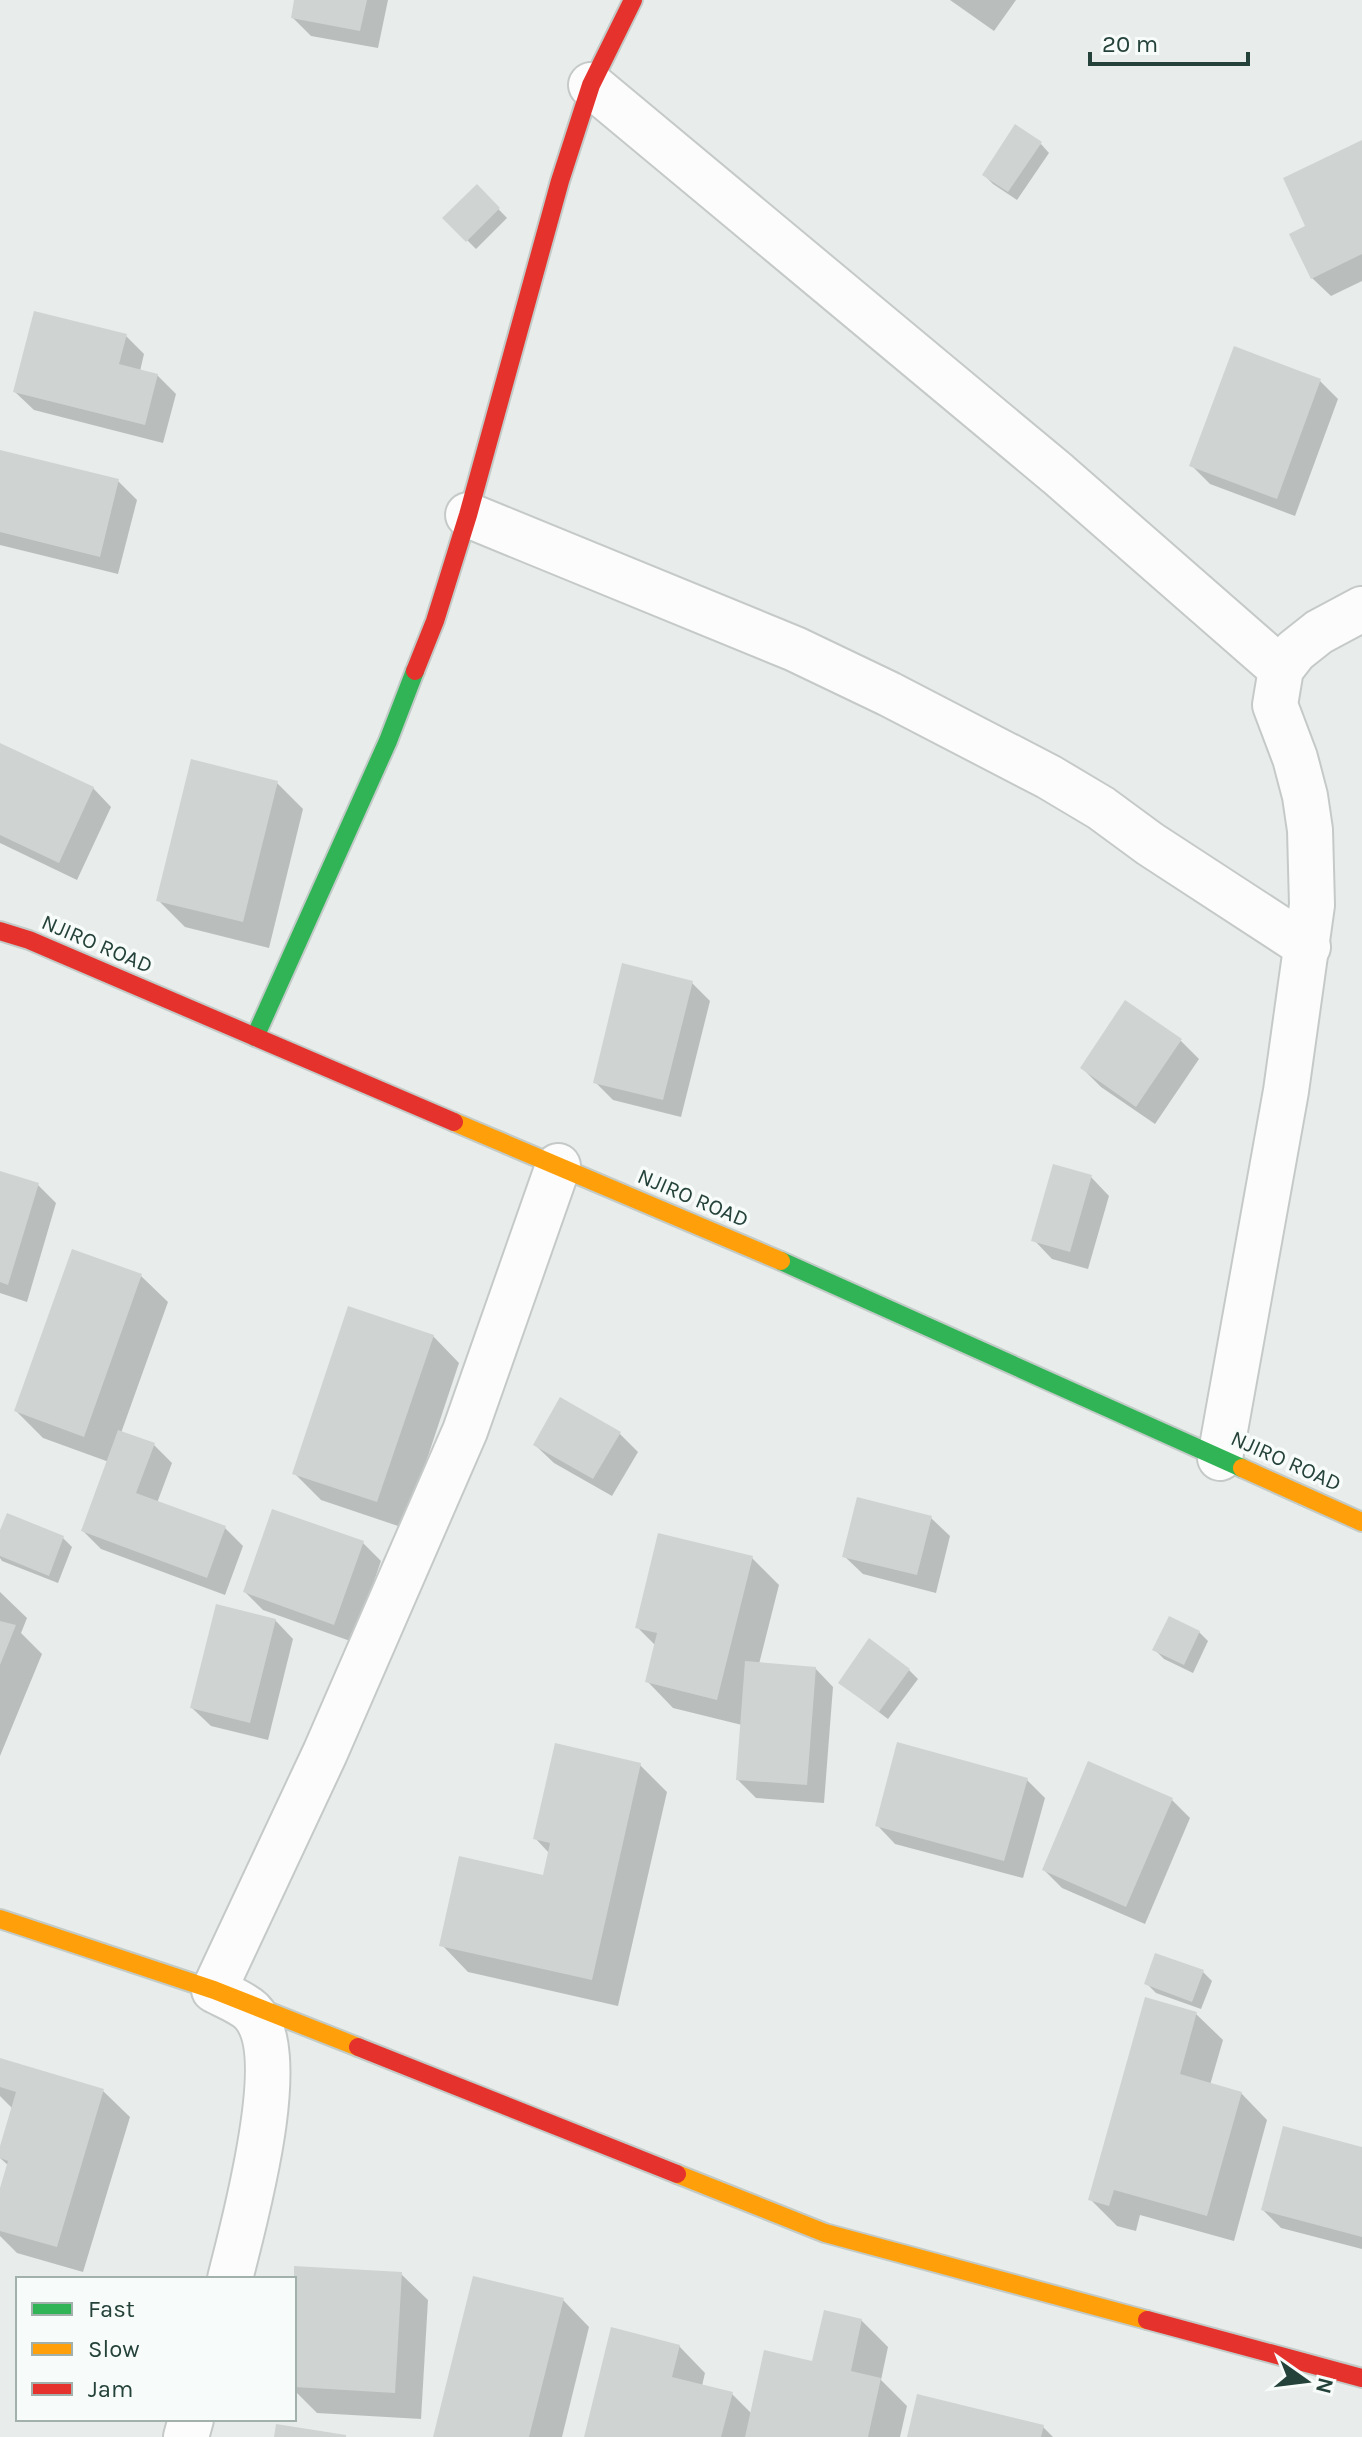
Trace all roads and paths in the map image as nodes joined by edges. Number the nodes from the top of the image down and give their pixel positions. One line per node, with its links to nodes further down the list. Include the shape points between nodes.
1 (633, 0): 2 (street)
2 (591, 85): 3 (street); 5 (street, via 1046,464)
3 (468, 515): 7 (street, via 795,649 902,701 1101,808); 8 (street, via 435,621 388,741)
4 (1362, 609): 5 (street, via 1319,632)
5 (1281, 669): 7 (street, via 1275,705 1305,796 1310,830)
6 (0, 931): 8 (street, NJIRO ROAD)
7 (1308, 947): 10 (street)
8 (255, 1037): 9 (street, NJIRO ROAD)
9 (558, 1166): 10 (street, NJIRO ROAD); 13 (street, via 465,1431 325,1753)
10 (1220, 1458): 11 (street, NJIRO ROAD)
11 (1362, 1522)
12 (0, 1919): 13 (street)
13 (214, 1990): 14 (street, via 251,2012 266,2041 265,2121); 15 (street, via 825,2233)
14 (230, 2277)
15 (1362, 2378)

